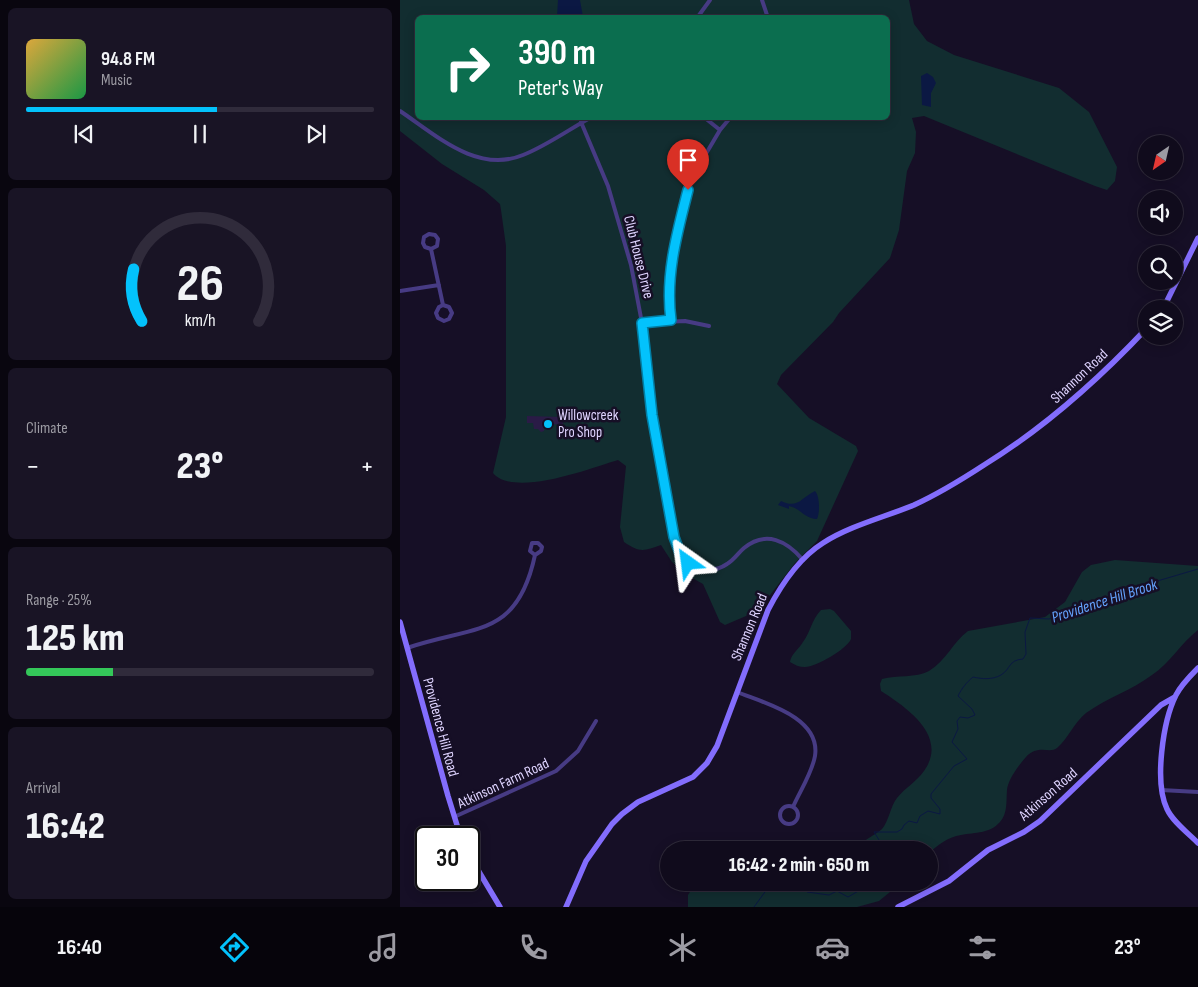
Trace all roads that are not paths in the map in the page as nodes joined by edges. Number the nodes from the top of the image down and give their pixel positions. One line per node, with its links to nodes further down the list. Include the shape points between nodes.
1 (710, 0): 3 (street)
2 (762, 0): 4 (street)
3 (699, 15)
4 (767, 15)
5 (400, 111): 9 (street, via 465,153 493,161 521,156)
6 (586, 120): 9 (street)
7 (708, 120): 10 (street)
8 (728, 120): 10 (street)
9 (581, 122): 18 (street, Club House Drive, via 620,223)
10 (720, 130): 17 (street, via 688,187 673,256 669,296)
11 (1198, 238): 15 (street)
12 (431, 249): 12 (street, via 438,241 435,235 430,234 422,242); 13 (street)
13 (439, 285): 14 (street); 16 (street)
14 (400, 291)
15 (1167, 300)
16 (443, 305): 16 (street, via 452,312 444,321 436,313)
17 (671, 320): 18 (street); 19 (street)
18 (642, 323): 22 (street, Club House Drive, via 653,419 674,537 681,556 692,565 710,570 728,563 751,543 770,538 781,540)
19 (709, 326)
20 (1138, 337): 22 (street, Shannon Road, via 1059,412 1008,449 916,504 833,537)
21 (534, 555): 24 (street, via 530,573 508,615)
22 (804, 560): 26 (street, Shannon Road, via 772,601)
23 (400, 622): 24 (street, Providence Hill Road)
24 (407, 648): 32 (street, Providence Hill Road)
25 (1198, 668): 27 (street)
26 (736, 692): 31 (street, via 796,718 812,736 813,765); 37 (street, Shannon Road, via 718,746 707,763 693,776 622,814 591,853)
27 (1175, 697): 29 (street, via 1162,755); 38 (street, Atkinson Road, via 1162,705 1040,821 988,850 949,881)
28 (596, 720): 32 (street, Atkinson Farm Road, via 578,751 556,772)
29 (1161, 790): 30 (street); 34 (street, via 1170,813)
30 (1198, 792)
31 (793, 807): 31 (street, via 787,806 780,811 780,817 786,824 797,820 798,811)
32 (454, 817): 33 (street, Providence Hill Road)
33 (457, 826)
34 (1198, 843)
35 (480, 873): 36 (street)
36 (500, 907)
37 (566, 907)
38 (898, 907)

